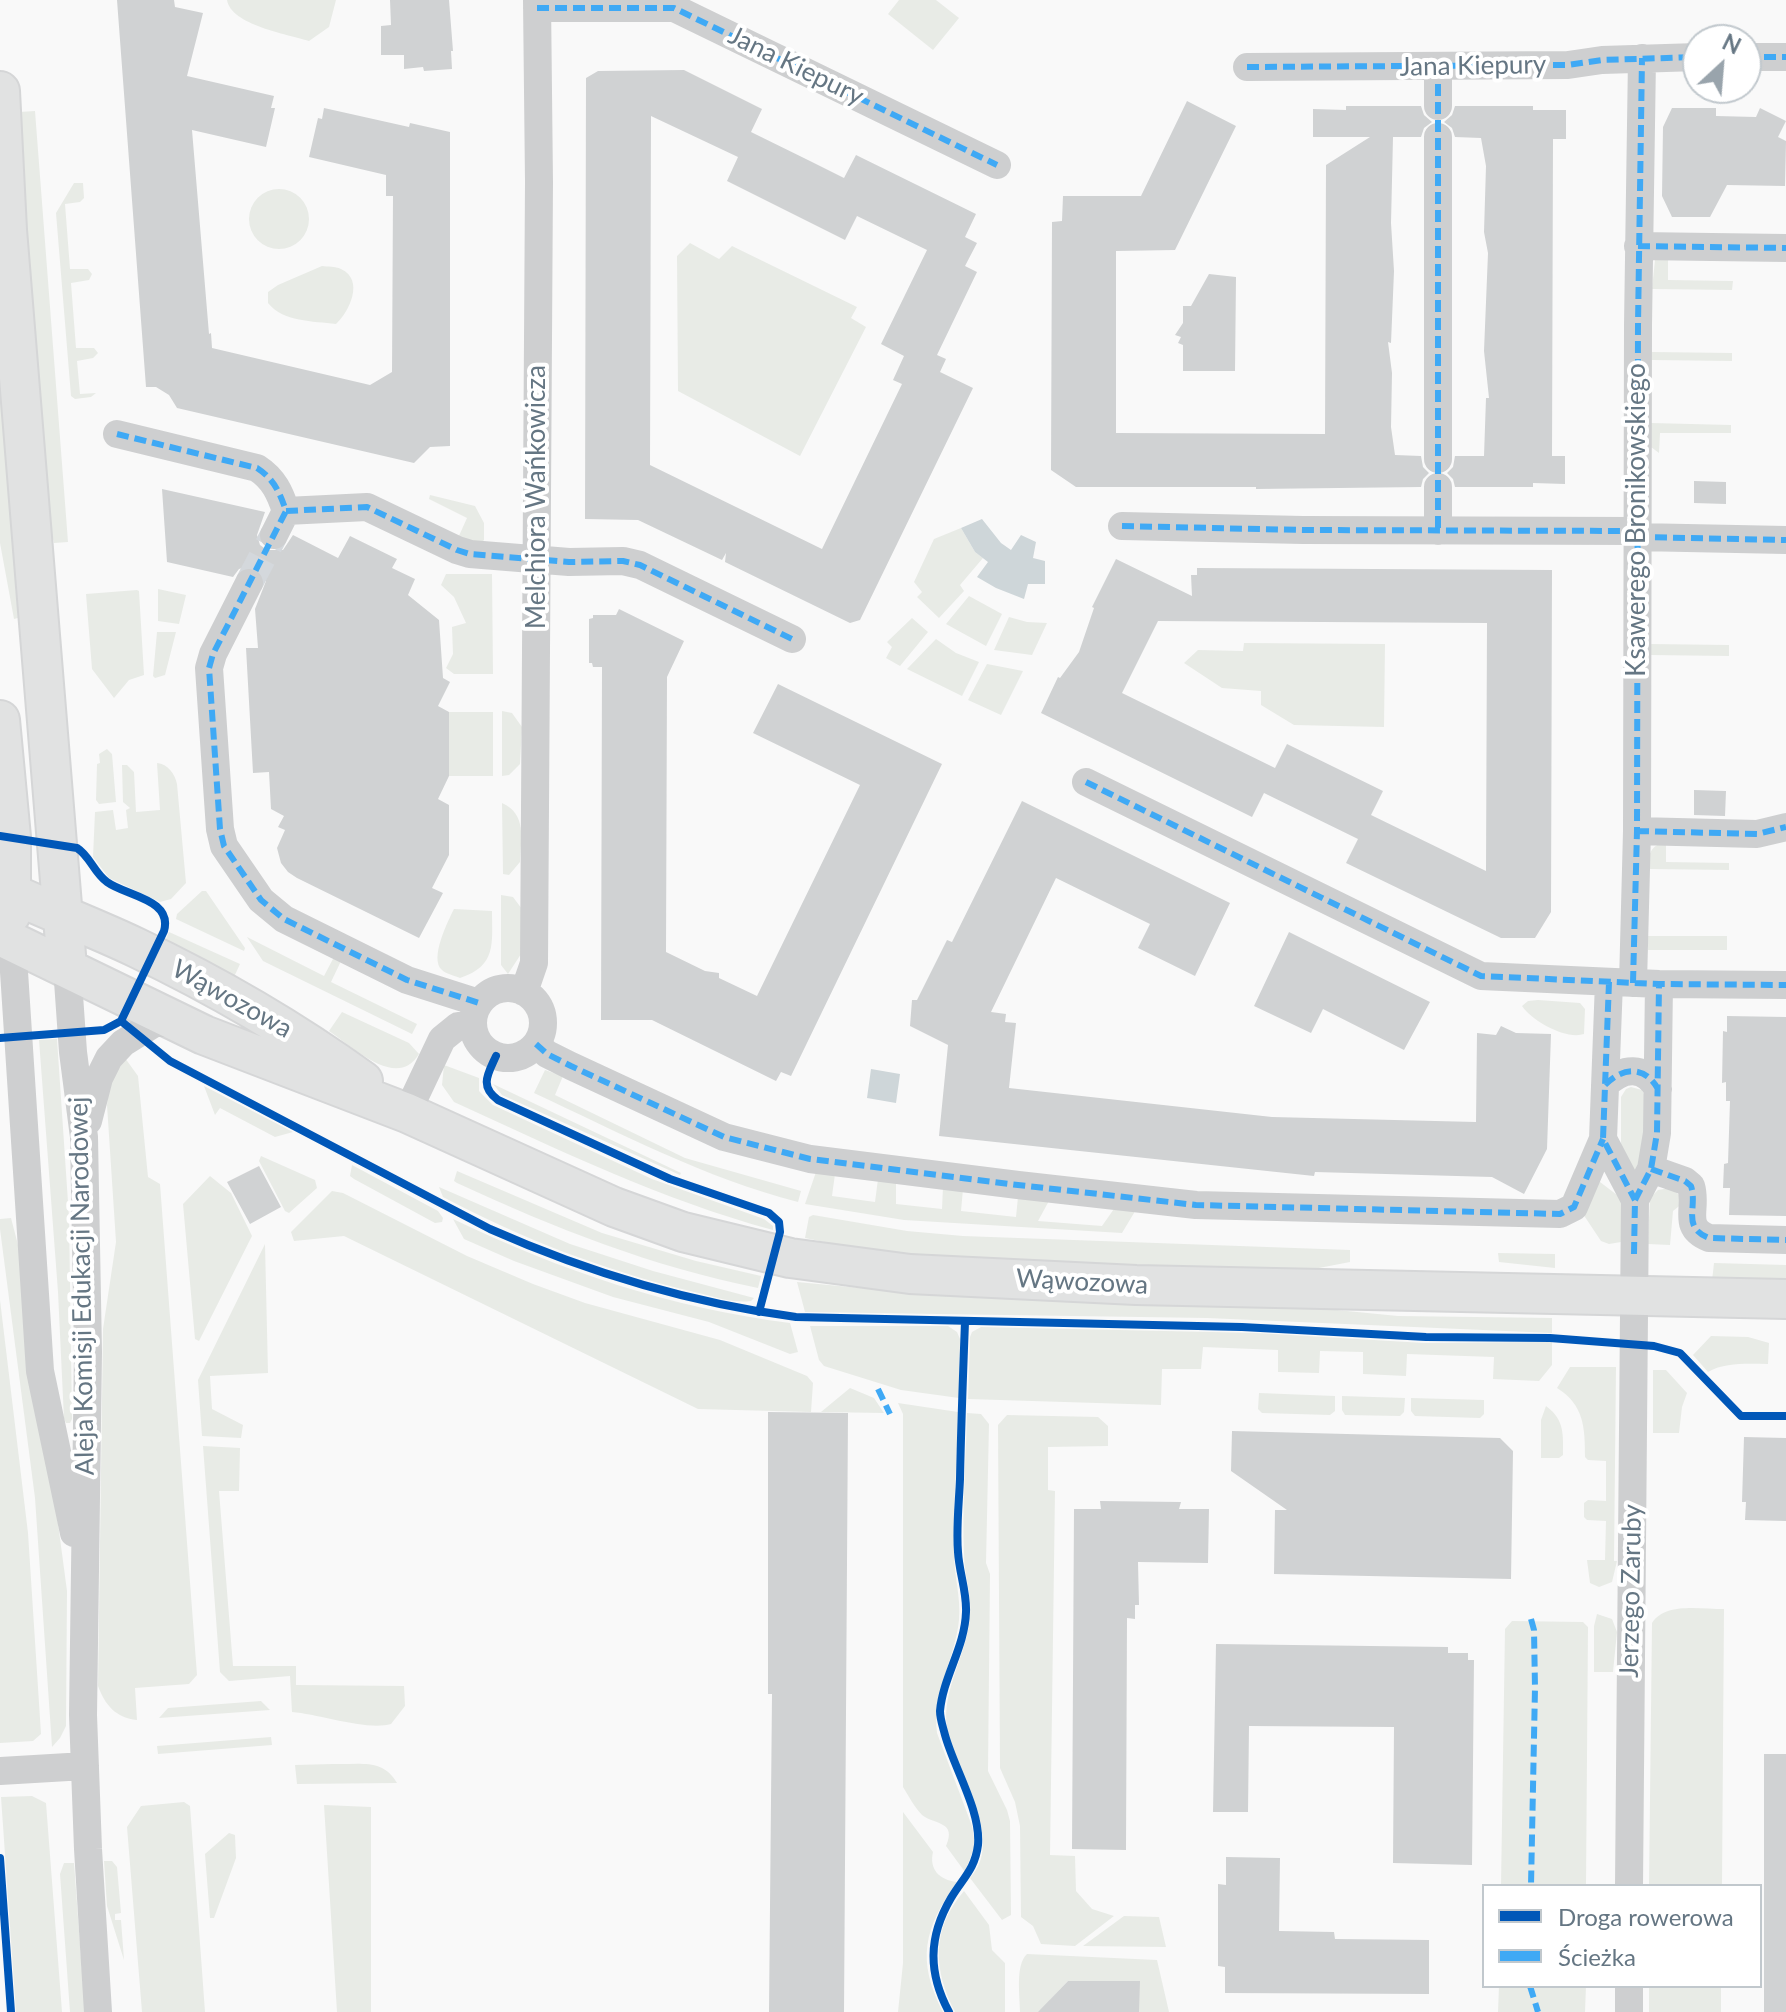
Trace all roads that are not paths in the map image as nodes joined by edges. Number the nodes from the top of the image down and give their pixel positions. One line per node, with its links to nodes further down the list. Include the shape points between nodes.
1 (537, 4): 11 (street, Jana Kiepury, via 674,8); 19 (street, Melchiora Wańkowicza)
2 (1682, 57): 5 (street, Jana Kiepury)
3 (1762, 57): 4 (street)
4 (1786, 57)
5 (1642, 58): 6 (street, Jana Kiepury, via 1568,65); 12 (street, Ksawerego Bronikowskiego)
6 (1438, 66): 7 (street, Jana Kiepury); 9 (street)
7 (1247, 67)
8 (0, 91): 28 (street, Aleja Komisji Edukacji Narodowej)
9 (1438, 106)
10 (1438, 137): 16 (street)
11 (997, 165)
12 (1638, 246): 13 (street); 17 (street, Ksawerego Bronikowskiego)
13 (1786, 248)
14 (117, 434): 19 (street, via 257,468 275,485 280,523 367,507 457,550)
15 (1122, 526): 16 (street)
16 (1438, 531): 17 (street)
17 (1637, 534): 18 (street); 26 (street, Ksawerego Bronikowskiego)
18 (1786, 540)
19 (537, 559): 21 (street, via 640,565); 33 (street, Melchiora Wańkowicza, via 534,963)
20 (249, 583): 34 (street, via 209,668 224,846 261,900 284,919)
21 (792, 639)
22 (0, 720): 23 (street, Aleja Komisji Edukacji Narodowej)
23 (2, 773): 27 (street, Aleja Komisji Edukacji Narodowej, via 11,837)
24 (1086, 782): 31 (street, via 1481,976)
25 (1786, 827): 26 (street, via 1757,834)
26 (1637, 831): 31 (street, Ksawerego Bronikowskiego)
27 (6, 890): 28 (street, Wąwozowa); 29 (street, Aleja Komisji Edukacji Narodowej)
28 (63, 915): 30 (street, Aleja Komisji Edukacji Narodowej); 39 (street, Wąwozowa, via 240,1001 305,1039)
29 (6, 938): 30 (street, Wąwozowa); 47 (street, Aleja Komisji Edukacji Narodowej, via 40,1371)
30 (67, 967): 35 (street, Wąwozowa); 40 (street, Aleja Komisji Edukacji Narodowej)
31 (1634, 983): 32 (street); 37 (street, Ksawerego Bronikowskiego); 38 (street, Ksawerego Bronikowskiego)
32 (1786, 985)
33 (524, 992): 34 (street, via 495,990); 36 (street, via 541,1011 542,1033)
34 (476, 1015): 36 (street, via 476,1038 496,1056 518,1057); 39 (street, via 442,1039)
35 (180, 1023): 39 (street, Wąwozowa); 40 (street, Wąwozowa, via 155,1023 109,1058)
36 (536, 1044): 41 (street, via 571,1066 724,1137 810,1159 1196,1205 1560,1214 1574,1207)
37 (1605, 1085): 38 (street, via 1617,1074 1633,1070 1647,1075); 41 (street, Ksawerego Bronikowskiego)
38 (1658, 1089): 42 (street, Ksawerego Bronikowskiego)
39 (407, 1113): 45 (street, Wąwozowa, via 614,1207 683,1232 850,1268 1136,1285)
40 (84, 1137): 47 (street, Aleja Komisji Edukacji Narodowej, via 88,1352)
41 (1603, 1139): 43 (street, Ksawerego Bronikowskiego)
42 (1651, 1169): 43 (street, Ksawerego Bronikowskiego); 44 (street, via 1691,1186 1693,1226 1700,1234)
43 (1635, 1200): 45 (street, Ksawerego Bronikowskiego)
44 (1786, 1240)
45 (1636, 1295): 46 (street, Wąwozowa); 50 (street, Jerzego Zaruby)
46 (1786, 1299)
47 (83, 1572): 48 (street, Aleja Komisji Edukacji Narodowej)
48 (85, 1766): 49 (street); 52 (street, Aleja Komisji Edukacji Narodowej)
49 (0, 1771)
50 (1629, 1884)
51 (1629, 1988): 53 (street)
52 (98, 2012)
53 (1629, 2012)

